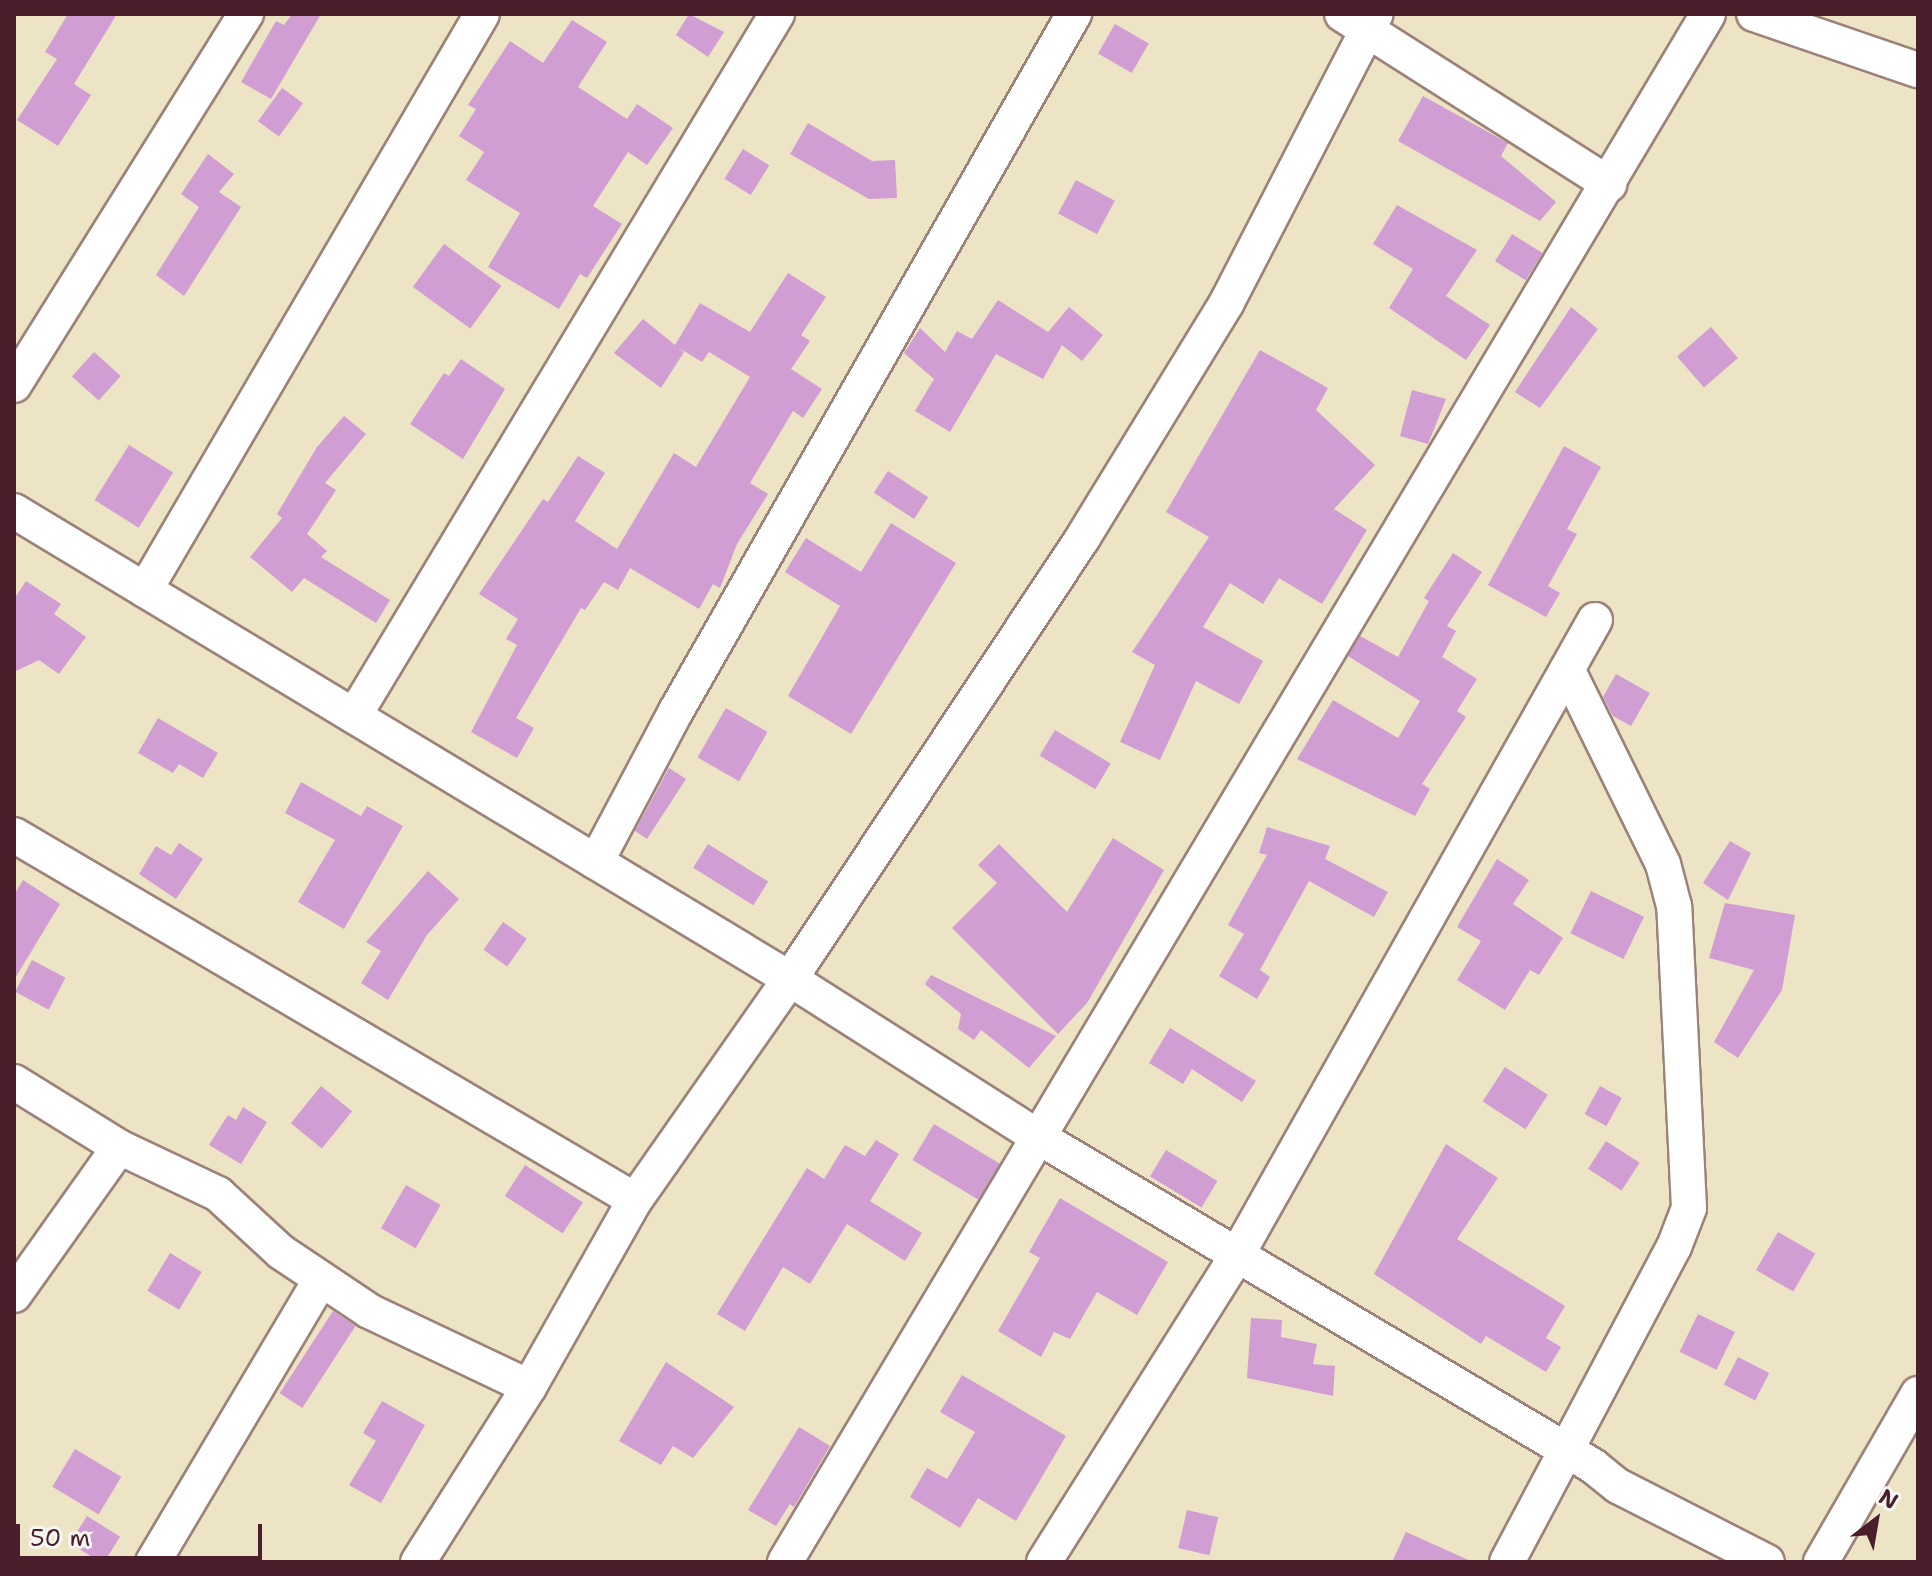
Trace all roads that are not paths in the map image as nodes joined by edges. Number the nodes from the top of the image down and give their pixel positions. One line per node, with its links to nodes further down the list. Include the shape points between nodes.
1 (246, 14): 10 (street)
2 (482, 14): 12 (street)
3 (777, 14): 15 (street)
4 (1074, 14): 17 (street, via 676,711)
5 (1708, 14): 9 (street)
6 (1754, 14): 8 (street)
7 (1362, 19): 9 (street); 18 (street, via 1226,304 1082,539)
8 (1918, 70)
9 (1609, 184): 20 (street)
10 (14, 385)
11 (14, 511): 12 (street)
12 (145, 590): 15 (street)
13 (1595, 620): 14 (street)
14 (1567, 669): 23 (street); 28 (street, via 1663,864 1674,906 1690,1175 1689,1208 1674,1247)
15 (354, 716): 17 (street)
16 (14, 835): 22 (street)
17 (596, 862): 18 (street)
18 (790, 979): 20 (street); 22 (street)
19 (14, 1082): 21 (street)
20 (1040, 1138): 23 (street); 31 (street)
21 (119, 1147): 24 (street, via 218,1194); 25 (street)
22 (635, 1200): 26 (street)
23 (1237, 1255): 28 (street); 32 (street)
24 (320, 1281): 26 (street, via 369,1311); 29 (street)
25 (14, 1295)
26 (529, 1387): 30 (street)
27 (1918, 1394): 35 (street)
28 (1567, 1451): 33 (street); 34 (street, via 1618,1486)
29 (153, 1562)
30 (418, 1562)
31 (785, 1562)
32 (1044, 1562)
33 (1507, 1562)
34 (1767, 1562)
35 (1821, 1562)

